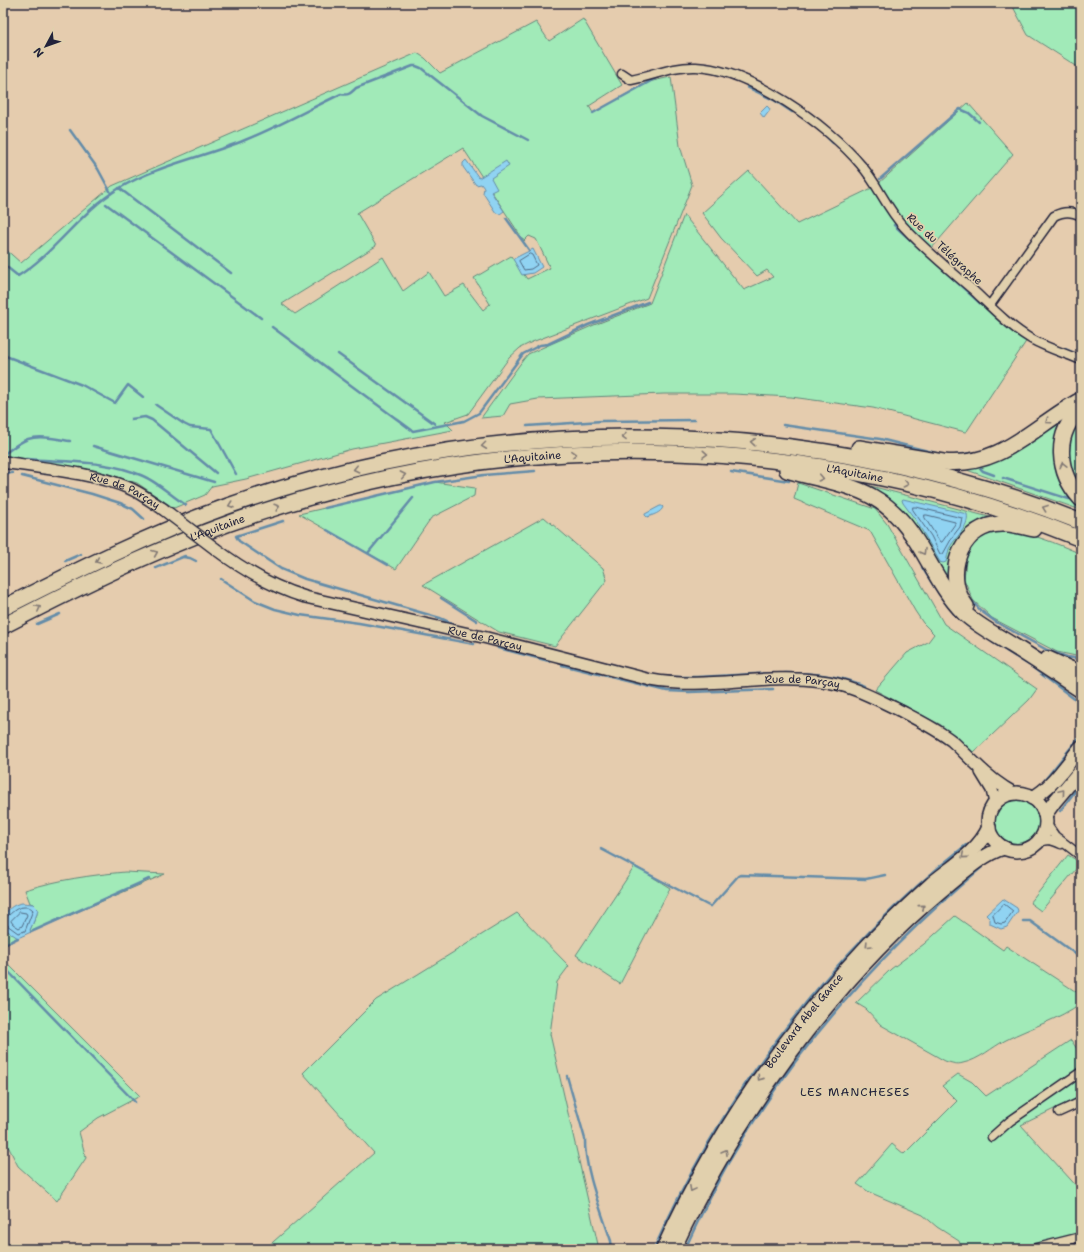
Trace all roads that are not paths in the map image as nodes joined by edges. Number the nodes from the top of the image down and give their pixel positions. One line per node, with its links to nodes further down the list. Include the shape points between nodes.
1 (622, 74): 3 (street, Rue du Télégraphe, via 631,80 683,67 712,68 742,78 775,96 826,131 857,160 904,228)
2 (1081, 216): 3 (street, via 1069,212 1054,216)
3 (990, 305): 4 (street, Rue du Télégraphe, via 1031,339)
4 (1081, 360)
5 (1081, 400): 7 (highway, one-way to 7, via 992,456 967,463 943,462 862,448)
6 (1081, 409): 10 (highway, one-way to 6, via 1066,474 1061,451 1066,428)
7 (792, 447): 11 (highway, L'Aquitaine, one-way to 7, via 1009,496 948,478 874,460); 13 (highway, L'Aquitaine, one-way to 13, via 698,438 604,437 508,443 392,461 304,482 220,509 118,551)
8 (743, 457): 12 (highway, L'Aquitaine, one-way to 12, via 822,467 914,485 990,506); 14 (highway, L'Aquitaine, one-way to 8, via 92,581 178,543 267,510 357,485 449,467 541,456 635,452); 18 (highway, one-way to 18, via 845,484 885,505 908,529 947,593 967,616)
9 (3, 462): 20 (street, Rue de Parçay, bridge, via 115,483 140,493 259,578 305,597 487,638 651,680 695,684 802,679 840,684 873,697 932,728 952,741)
10 (1081, 500)
11 (1081, 522)
12 (1079, 538): 15 (highway, via 1009,524 988,526 965,542 955,566 959,595 974,615 1015,642)
13 (3, 608)
14 (3, 626)
15 (1066, 667): 16 (highway); 17 (highway)
16 (1081, 668)
17 (1081, 674)
18 (1081, 690)
19 (1081, 746): 23 (main road, via 1046,788)
20 (976, 765): 22 (street, Rue de Parçay); 24 (street, Rue de Parçay, via 992,790)
21 (1081, 770): 25 (main road, one-way to 21, via 1055,801)
22 (1014, 793): 23 (main road); 24 (main road)
23 (1032, 798): 25 (main road, via 1039,803)
24 (995, 803): 26 (main road, via 989,815)
25 (1046, 819): 27 (main road, via 1044,833); 29 (street, via 1055,836)
26 (989, 827): 28 (main road, via 992,837); 36 (main road, Boulevard Abel Gance, one-way to 36, via 980,842 907,906 864,950 820,999 788,1040 711,1154)
27 (1038, 842): 28 (main road, via 1022,851); 29 (street, via 1053,840)
28 (1004, 848): 37 (main road, Boulevard Abel Gance, one-way to 28, via 707,1184 749,1112 828,1006 871,957 914,914 983,858)
29 (1070, 849): 30 (street)
30 (1081, 856)
31 (1081, 1072): 34 (street, via 1010,1121)
32 (1081, 1102): 33 (street)
33 (1059, 1112)
34 (992, 1137)
35 (1081, 1237): 38 (street)
36 (663, 1249)
37 (674, 1249)
38 (1033, 1249)

